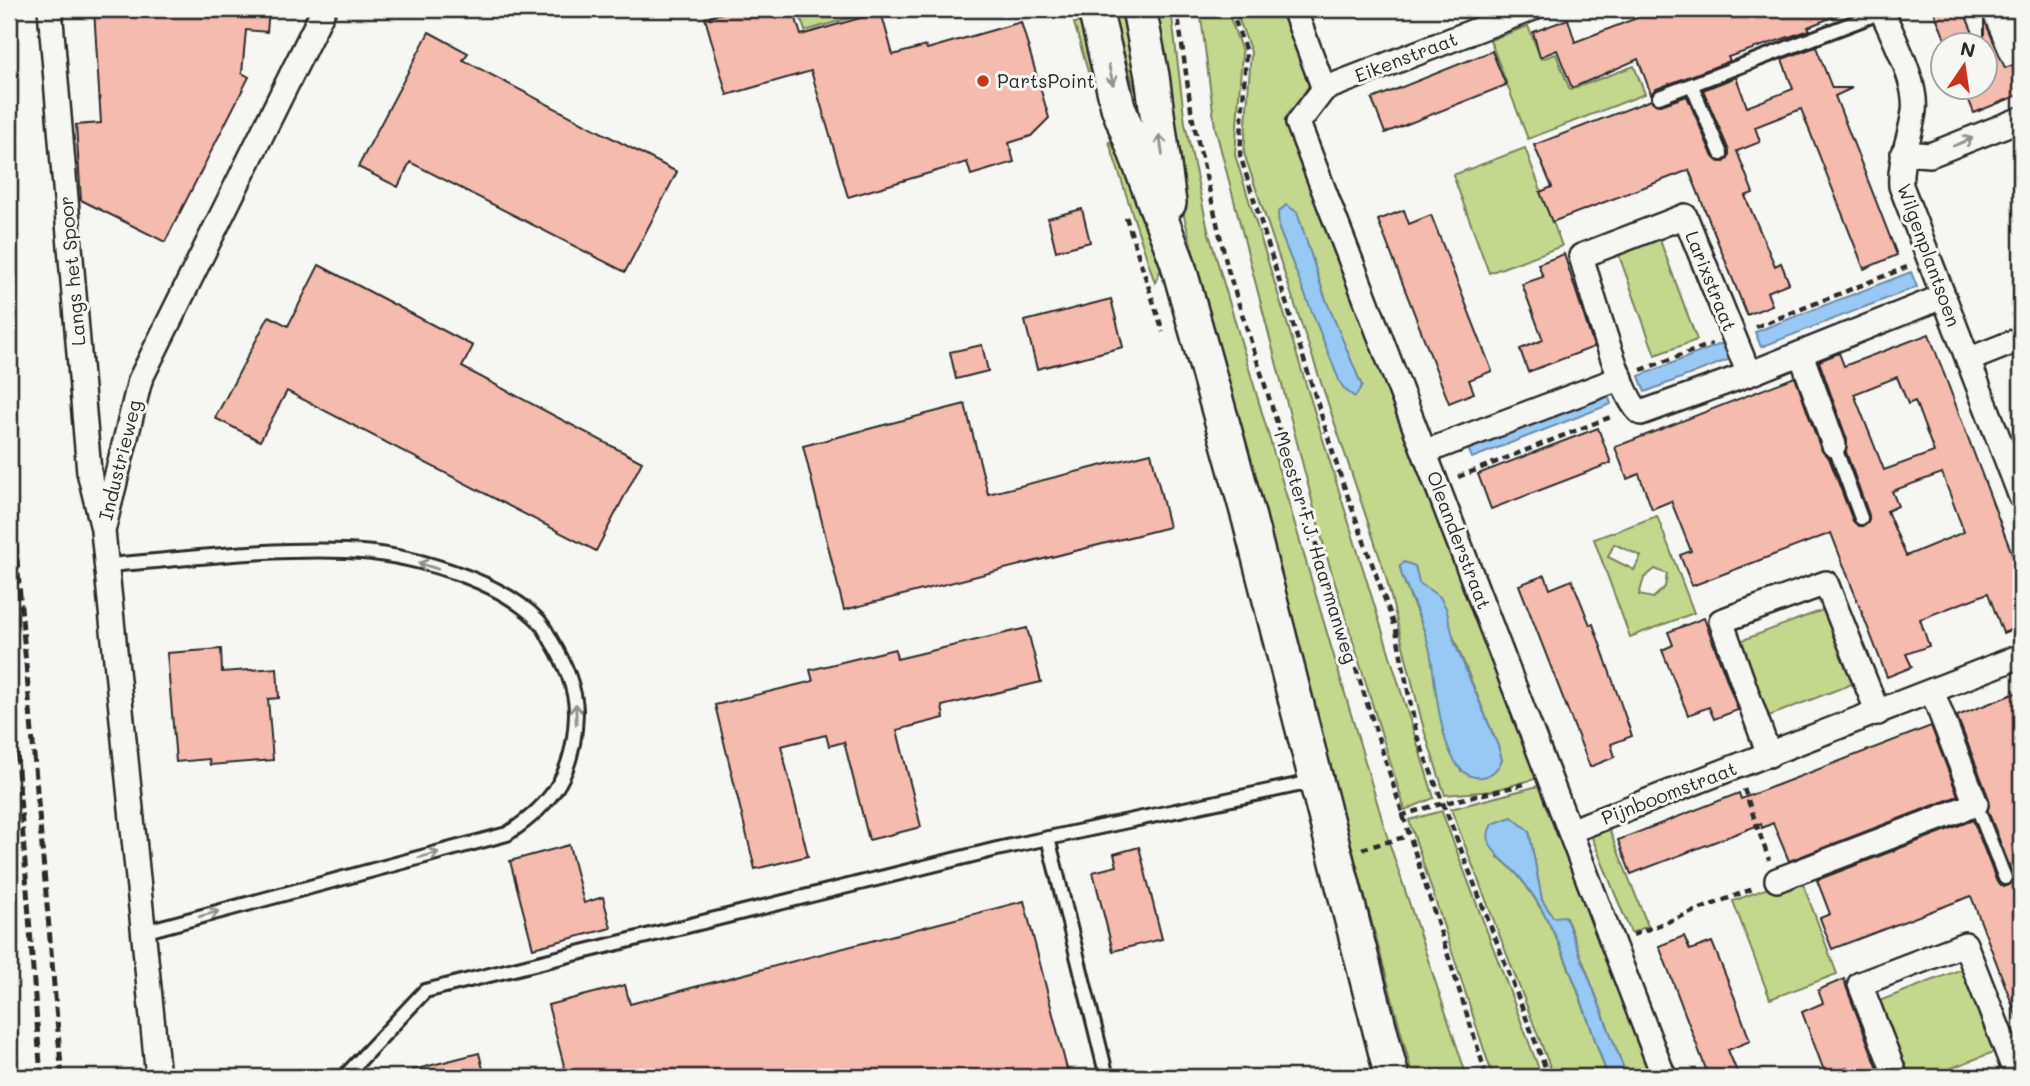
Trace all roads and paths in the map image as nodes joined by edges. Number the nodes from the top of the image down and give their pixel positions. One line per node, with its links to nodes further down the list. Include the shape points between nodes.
1 (50, 9): 33 (street, Langs het Spoor, via 89,472)
2 (324, 9): 33 (street, Industrieweg, via 140,380)
3 (1095, 9): 18 (main road, one-way to 18, via 1118,107)
4 (1139, 9): 18 (main road, one-way to 4)
5 (1177, 9): 44 (path, Meester F.J. Haarmanweg, via 1192,116 1228,270)
6 (1231, 9): 42 (path, via 1246,52 1240,155 1339,472 1396,630 1417,736)
7 (1294, 9): 11 (street)
8 (1528, 9): 11 (street, Eikenstraat)
9 (1881, 10): 10 (lane); 14 (street, Wilgenplantsoen, via 1915,103)
10 (1692, 86): 12 (lane); 15 (lane)
11 (1324, 89): 29 (street, Oleanderstraat, via 1298,123)
12 (1659, 97)
13 (2021, 119): 14 (street, one-way to 13, via 1930,155)
14 (1903, 153): 17 (street, Wilgenplantsoen, via 1901,186)
15 (1721, 154)
16 (1125, 216): 20 (path)
17 (1927, 260): 19 (street, Wilgenplantsoen); 21 (path)
18 (1177, 261): 41 (main road, via 1250,518)
19 (1942, 297): 23 (street); 24 (street, Wilgenplantsoen)
20 (1164, 335)
21 (1734, 336): 25 (street, Larixstraat); 26 (path); 26 (street, Larixstraat, via 1685,216 1581,256)
22 (2021, 339): 24 (street)
23 (1801, 354): 25 (street); 28 (street)
24 (1968, 360): 31 (street, Wilgenplantsoen)
25 (1749, 374): 27 (street, via 1642,413)
26 (1621, 378): 27 (street, Larixstraat); 29 (street)
27 (1633, 408): 30 (path)
28 (1834, 444): 32 (lane)
29 (1425, 452): 30 (street, Oleanderstraat)
30 (1438, 485): 40 (street, Oleanderstraat)
31 (2021, 497)
32 (1861, 518)
33 (103, 531): 34 (street, Industrieweg)
34 (107, 565): 49 (street, Industrieweg); 49 (lane, one-way to 34, via 507,834 534,816 562,783 576,739 576,704 561,656 539,621 469,578 402,558 322,551)
35 (2021, 656): 36 (street, Pijnboomstraat)
36 (1932, 691): 37 (street, Pijnboomstraat); 43 (street)
37 (1878, 713): 38 (street, Pijnboomstraat); 38 (street, via 1826,583 1721,621)
38 (1769, 755): 39 (street, Pijnboomstraat)
39 (1736, 768): 45 (street, Pijnboomstraat); 48 (path)
40 (1549, 776): 42 (path, via 1494,793); 45 (street, Oleanderstraat)
41 (1316, 781): 46 (lane); 54 (main road)
42 (1442, 802): 44 (path); 56 (path)
43 (1976, 804): 47 (lane); 48 (street)
44 (1401, 816): 55 (path, Meester F.J. Haarmanweg)
45 (1570, 831): 50 (street, Oleanderstraat)
46 (1048, 838): 52 (lane, via 425,991); 53 (lane)
47 (2005, 878)
48 (1777, 880): 50 (path)
49 (143, 932): 51 (street, Industrieweg)
50 (1613, 943): 57 (street, Oleanderstraat)
51 (158, 1077)
52 (344, 1077)
53 (1107, 1077)
54 (1392, 1077)
55 (1487, 1077)
56 (1549, 1077)
57 (1664, 1077)
58 (1896, 1077): 59 (street, via 1860,984 1965,944)
59 (2017, 1077)

